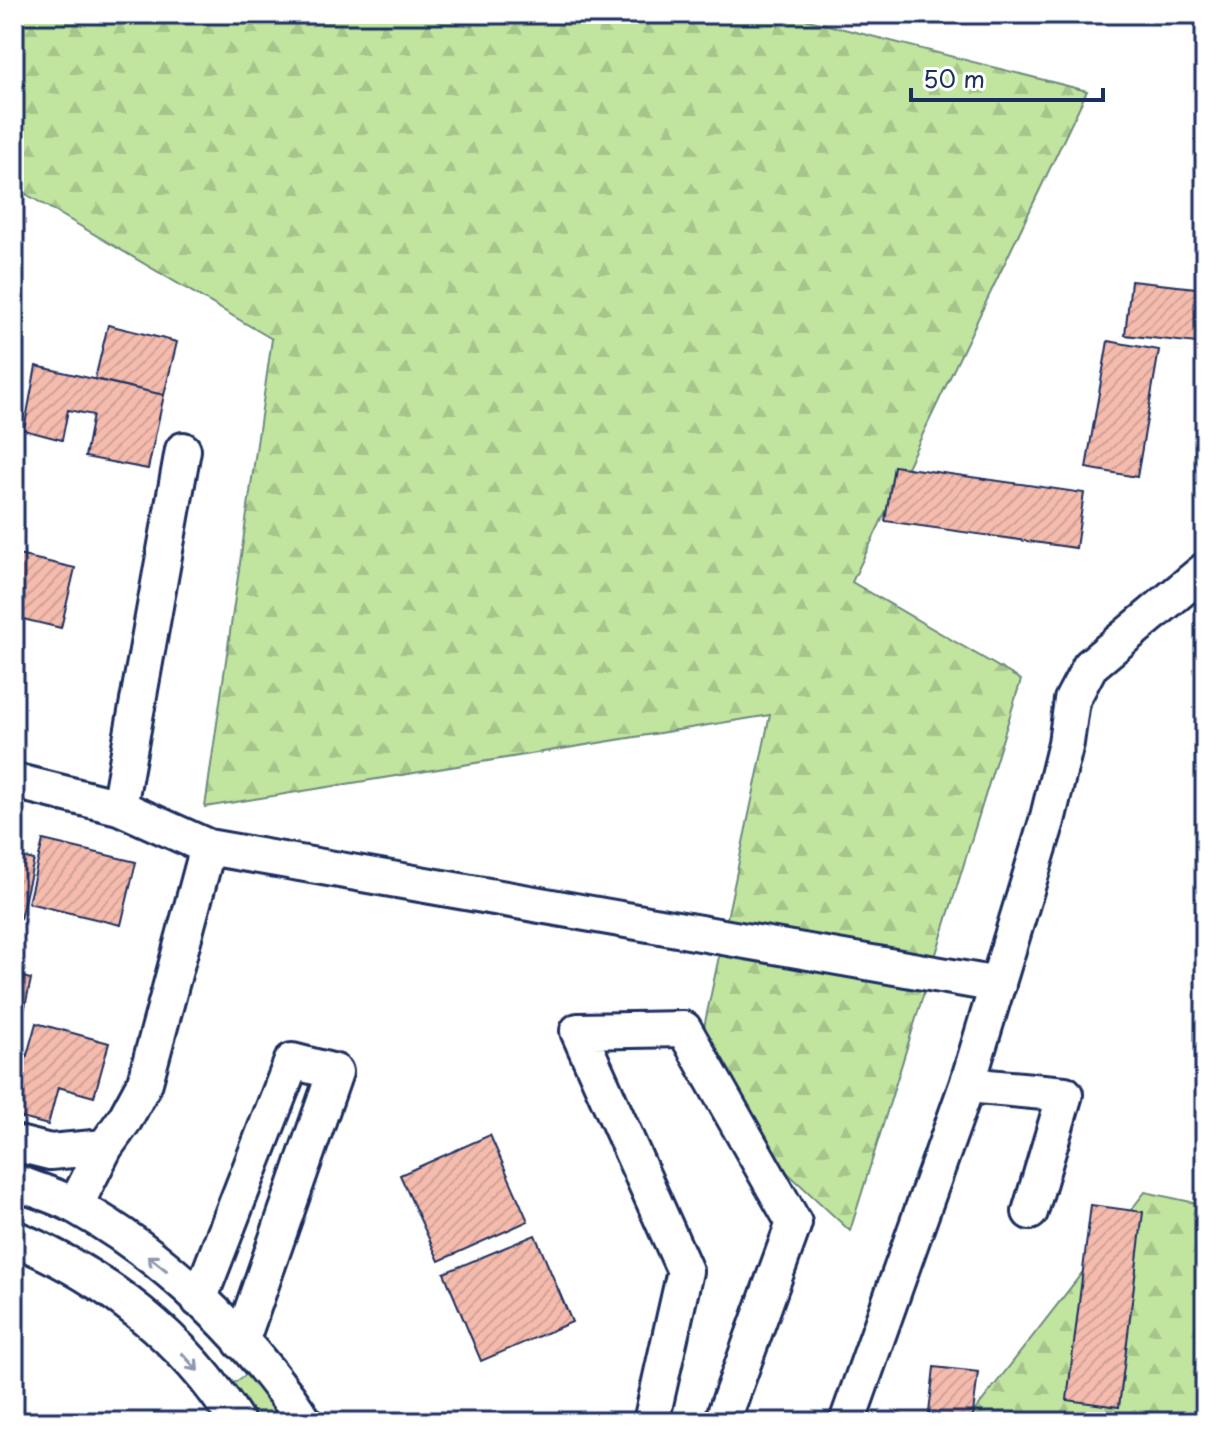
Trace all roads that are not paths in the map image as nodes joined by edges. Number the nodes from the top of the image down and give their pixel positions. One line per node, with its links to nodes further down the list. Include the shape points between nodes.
1 (183, 450): 4 (street)
2 (1205, 570): 6 (street, via 1090,666 1072,700 1051,805)
3 (14, 781): 4 (street)
4 (119, 807): 5 (street)
5 (208, 847): 6 (street); 9 (street, via 145,1082)
6 (998, 985): 7 (street)
7 (967, 1085): 12 (street, via 1065,1094); 20 (street)
8 (14, 1143): 9 (street, via 50,1152)
9 (105, 1147): 11 (street)
10 (14, 1182): 11 (street)
11 (75, 1206): 14 (street, one-way to 11, via 123,1236)
12 (1030, 1212)
13 (14, 1238): 16 (street, one-way to 16, via 63,1258 153,1320)
14 (199, 1300): 15 (street); 15 (street, via 292,1061 335,1072)
15 (241, 1342): 17 (street, via 275,1377)
16 (237, 1422)
17 (305, 1422)
18 (651, 1422): 19 (street, via 685,1271 578,1031 684,1029 794,1223)
19 (722, 1422)
20 (847, 1422)

